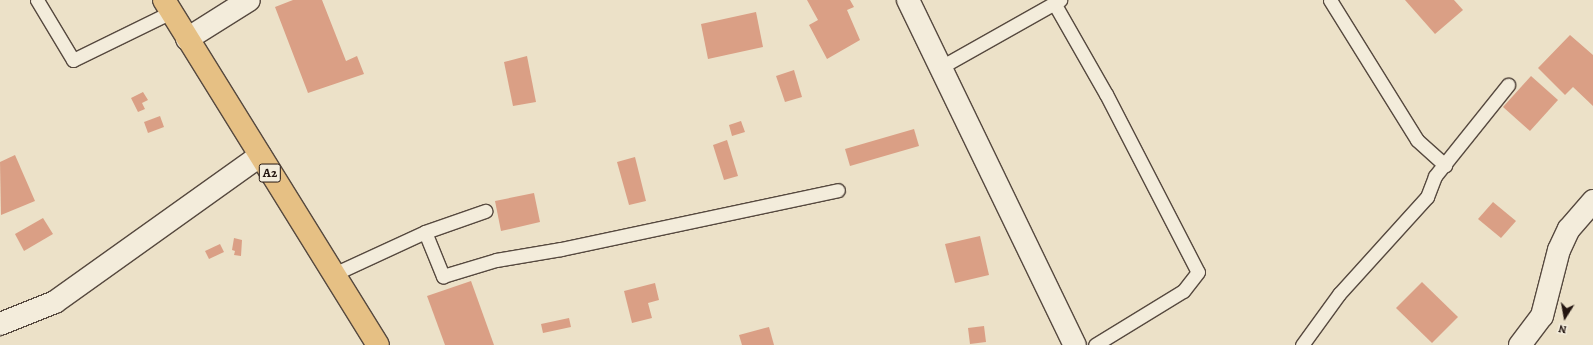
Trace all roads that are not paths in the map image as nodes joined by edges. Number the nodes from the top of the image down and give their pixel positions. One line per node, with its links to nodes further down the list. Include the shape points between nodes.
1 (37, 0): 6 (lane, via 73,60)
2 (249, 0): 7 (street)
3 (908, 0): 8 (street)
4 (1330, 0): 11 (lane, via 1417,140)
5 (1057, 2): 8 (lane); 20 (lane, via 1198,272 1183,291)
6 (168, 6): 7 (main road, A2)
7 (187, 39): 10 (main road, A2)
8 (940, 67): 19 (street)
9 (1508, 85): 11 (lane)
10 (260, 156): 16 (main road, A2); 17 (street, via 55,302)
11 (1445, 165): 21 (lane, via 1435,176 1427,197 1339,294)
12 (838, 190): 15 (lane, via 561,249 496,260 443,276)
13 (1593, 201): 22 (street, via 1569,229 1559,250 1542,316)
14 (485, 211): 15 (lane)
15 (425, 232): 16 (lane)
16 (334, 274): 18 (main road, A2)
17 (0, 324)
18 (378, 345)
19 (1075, 345)
20 (1094, 345)
21 (1302, 345)
22 (1520, 345)

